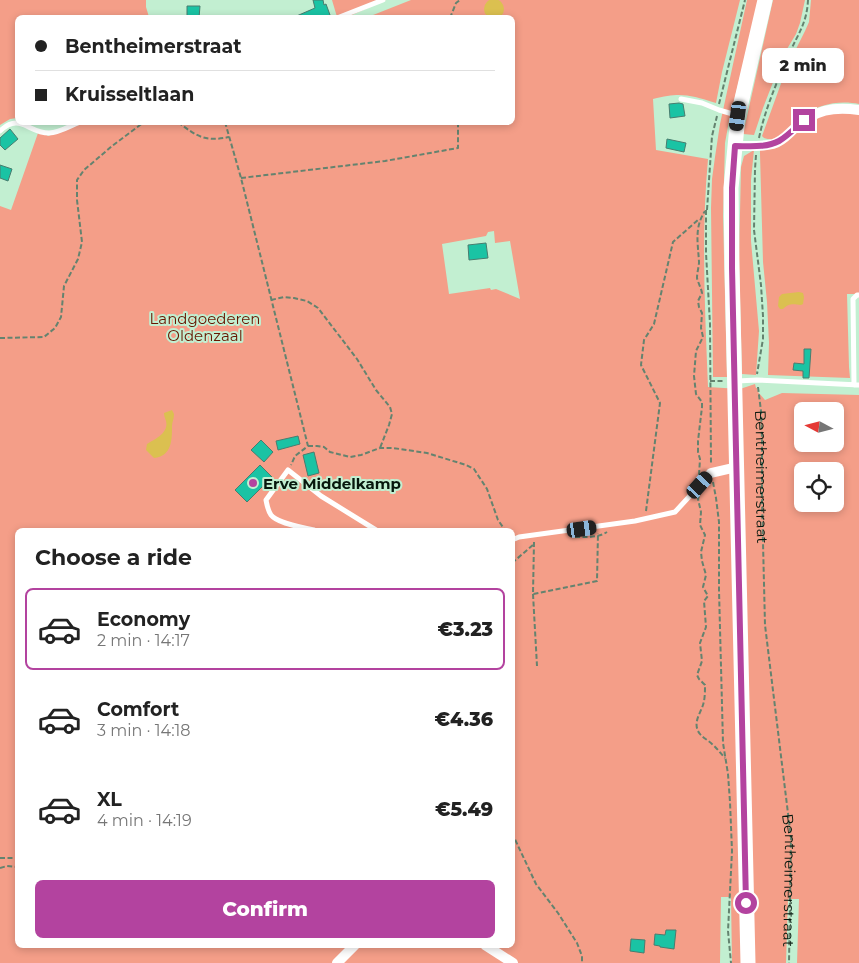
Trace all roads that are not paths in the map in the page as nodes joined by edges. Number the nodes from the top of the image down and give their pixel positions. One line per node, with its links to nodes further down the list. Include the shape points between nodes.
1 (383, 0): 3 (lane)
2 (766, 0): 6 (main road, Bentheimerstraat)
3 (345, 15)
4 (681, 99): 6 (lane)
5 (859, 110): 11 (street, via 838,108 824,111 804,120 785,138 773,144)
6 (738, 116): 11 (main road, Bentheimerstraat)
7 (15, 123): 10 (lane, via 9,123)
8 (24, 125): 9 (lane, via 39,132 52,132)
9 (72, 125)
10 (0, 131)
11 (735, 146): 13 (main road, Bentheimerstraat, via 731,213)
12 (859, 295): 14 (lane, via 853,299)
13 (735, 381): 14 (lane); 15 (main road, Bentheimerstraat)
14 (856, 385)
15 (737, 466): 16 (street, Bentheimerstraat); 24 (main road, Bentheimerstraat)
16 (711, 474): 19 (lane, Bentheimerstraat, via 675,512)
17 (306, 528): 18 (lane, via 276,520 267,507 266,500 288,470 321,496)
18 (373, 528)
19 (515, 539)
20 (352, 948): 22 (street)
21 (490, 948): 23 (street)
22 (337, 963)
23 (513, 963)
24 (748, 963)

